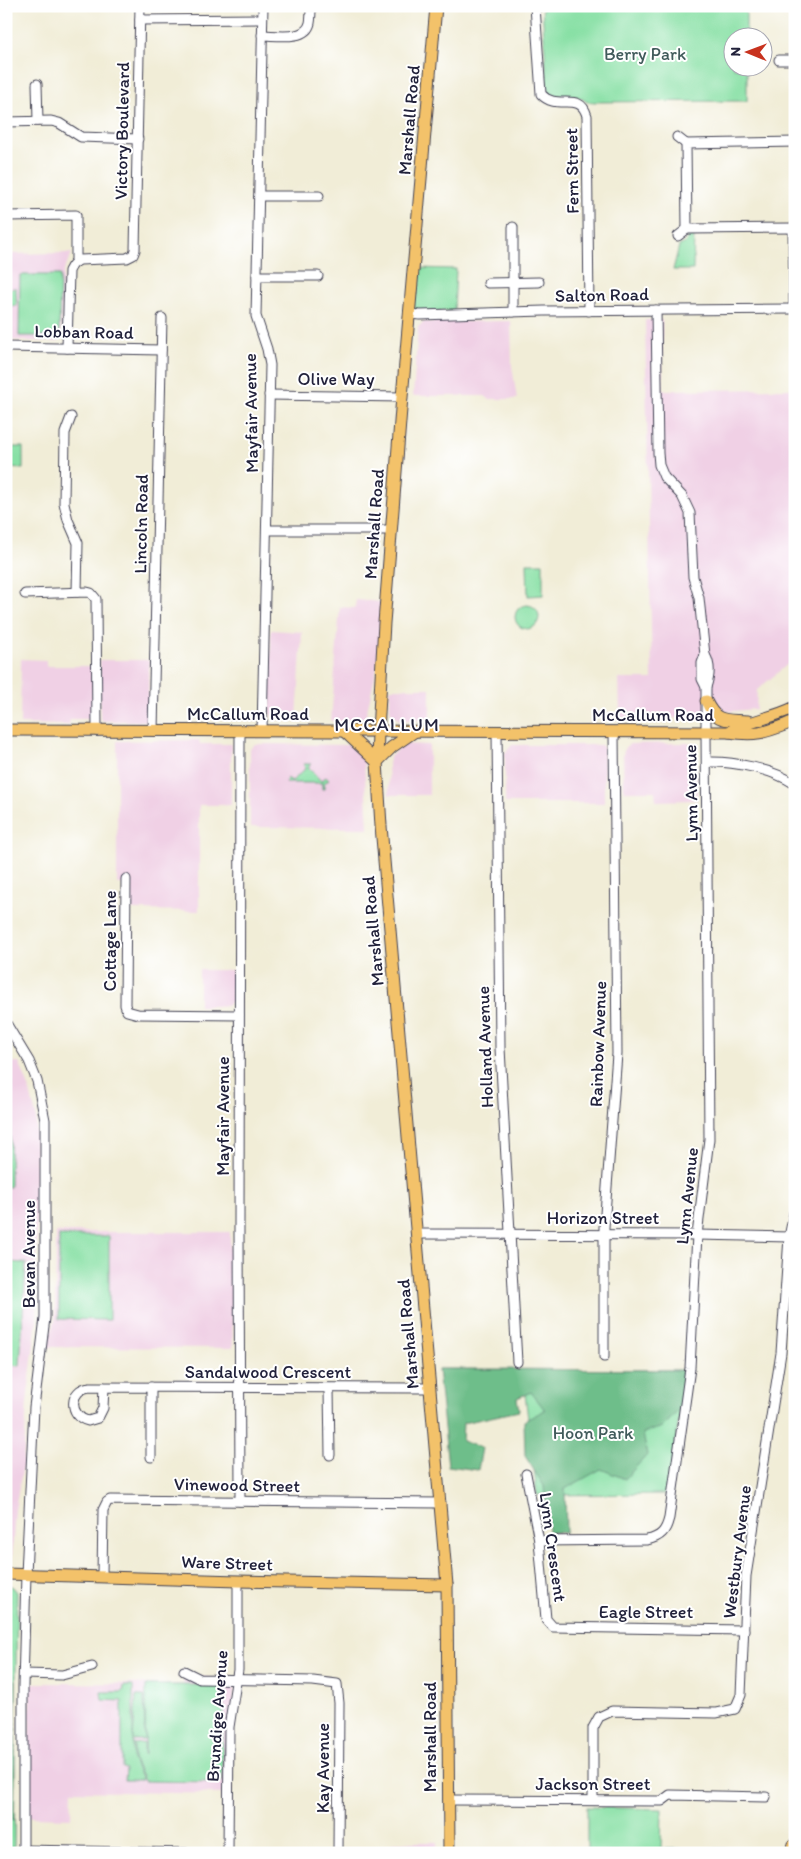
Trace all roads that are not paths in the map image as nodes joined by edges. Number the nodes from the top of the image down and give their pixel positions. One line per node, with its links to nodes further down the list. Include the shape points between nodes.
1 (140, 6): 7 (street, Victory Boulevard)
2 (263, 6): 6 (street, Mayfair Avenue)
3 (311, 6): 8 (street, via 306,31 299,35)
4 (436, 6): 35 (main road, Marshall Road)
5 (534, 6): 33 (street, Fern Street, via 541,94 546,100 580,104 587,116)
6 (262, 18): 7 (street); 8 (street, Mayfair Avenue)
7 (140, 20): 15 (street, Victory Boulevard)
8 (262, 35): 18 (street, Mayfair Avenue)
9 (779, 60): 10 (street)
10 (795, 60)
11 (37, 84): 12 (street)
12 (38, 121): 13 (street); 15 (street, via 59,123 81,137)
13 (6, 122)
14 (678, 137): 17 (street)
15 (138, 138): 25 (street, Victory Boulevard, via 134,257)
16 (795, 142): 17 (street)
17 (686, 144): 23 (street)
18 (259, 196): 19 (street); 26 (street, Mayfair Avenue)
19 (319, 196)
20 (6, 216): 25 (street, via 76,215)
21 (513, 227): 30 (street)
22 (794, 228): 23 (street); 31 (street)
23 (687, 229): 24 (street)
24 (678, 236)
25 (76, 262): 38 (street, via 69,271)
26 (257, 276): 27 (street); 40 (street, Mayfair Avenue, via 256,316 269,357)
27 (318, 276)
28 (539, 282): 30 (street)
29 (488, 283): 30 (street)
30 (513, 283): 34 (street)
31 (794, 309): 32 (street, Salton Road)
32 (656, 310): 33 (street, Salton Road); 47 (street, Lynn Avenue, via 659,465 664,477 682,496 690,513 693,577 699,598 705,655 709,662)
33 (590, 311): 34 (street, Salton Road)
34 (513, 312): 35 (street, Salton Road)
35 (410, 314): 41 (main road, Marshall Road)
36 (162, 318): 39 (street, Lincoln Road)
37 (6, 347): 38 (street, Lobban Road)
38 (67, 348): 39 (street, Lobban Road)
39 (161, 350): 53 (street, Lincoln Road)
40 (269, 395): 41 (street, Olive Way); 43 (street, Mayfair Avenue)
41 (402, 397): 44 (main road, Marshall Road)
42 (71, 417): 45 (street, via 64,432 64,503 78,543)
43 (267, 530): 44 (street); 55 (street, Mayfair Avenue)
44 (391, 530): 57 (main road, Marshall Road)
45 (77, 592): 46 (street); 52 (street, via 91,593 97,602)
46 (25, 594)
47 (706, 701): 50 (main road, via 716,717); 62 (street, Lynn Avenue)
48 (795, 706): 50 (main road, McCallum Road)
49 (795, 721): 61 (main road, McCallum Road, via 756,734)
50 (753, 722): 61 (main road, McCallum Road)
51 (6, 730): 52 (main road, McCallum Road)
52 (97, 731): 53 (main road, McCallum Road)
53 (153, 731): 54 (main road, McCallum Road)
54 (240, 731): 55 (main road, McCallum Road); 67 (street, Mayfair Avenue)
55 (262, 731): 56 (main road, McCallum Road)
56 (346, 732): 57 (main road, McCallum Road); 63 (main road)
57 (378, 732): 58 (main road, McCallum Road); 63 (main road, Marshall Road)
58 (414, 732): 59 (main road, McCallum Road); 63 (main road)
59 (498, 732): 60 (main road, McCallum Road); 71 (street, Holland Avenue, via 500,1038)
60 (614, 732): 62 (main road, McCallum Road); 72 (street, Rainbow Avenue, via 617,1054)
61 (729, 732): 62 (main road, McCallum Road)
62 (706, 733): 64 (street, Lynn Avenue)
63 (377, 762): 70 (main road, Marshall Road)
64 (707, 762): 65 (street, via 767,771); 73 (street, Lynn Avenue, via 709,1139)
65 (795, 784)
66 (126, 879): 67 (street, Cottage Lane, via 127,1011 138,1014)
67 (239, 1015): 79 (street, Mayfair Avenue)
68 (6, 1023): 89 (street, Bevan Avenue, via 29,1061 45,1120 45,1318 34,1407)
69 (795, 1208): 74 (street, Westbury Avenue)
70 (417, 1234): 71 (street, Horizon Street); 80 (main road, Marshall Road)
71 (511, 1234): 72 (street, Horizon Street); 76 (street, Holland Avenue)
72 (604, 1234): 73 (street, Horizon Street); 75 (street, Rainbow Avenue)
73 (698, 1235): 74 (street, Horizon Street); 87 (street, Lynn Avenue, via 690,1368 669,1518 664,1532 647,1540)
74 (789, 1237): 94 (street, Westbury Avenue, via 781,1353 746,1576)
75 (604, 1357)
76 (517, 1362)
77 (104, 1387): 78 (street, Sandalwood Crescent)
78 (151, 1387): 79 (street, Sandalwood Crescent); 83 (street)
79 (239, 1388): 81 (street, Sandalwood Crescent); 85 (street, Mayfair Avenue)
80 (430, 1388): 81 (street, Sandalwood Crescent); 86 (main road, Marshall Road)
81 (330, 1389): 82 (street)
82 (330, 1455)
83 (151, 1457)
84 (526, 1474): 87 (street, Lynn Crescent)
85 (240, 1501): 86 (street, Vinewood Street); 90 (street, Vinewood Street, via 110,1500 103,1510)
86 (441, 1503): 92 (main road, Marshall Road)
87 (539, 1541): 93 (street, Lynn Crescent, via 545,1613)
88 (6, 1574): 89 (main road, Ware Street)
89 (26, 1574): 90 (main road, Ware Street); 97 (street, Bevan Avenue)
90 (102, 1576): 91 (main road, Ware Street)
91 (238, 1581): 92 (main road, Ware Street); 98 (street, Brundige Avenue)
92 (447, 1585): 100 (main road, Marshall Road)
93 (549, 1624): 94 (street, Eagle Street, via 560,1628)
94 (744, 1630): 101 (street, Westbury Avenue, via 742,1695 735,1709 716,1713 612,1712 599,1717 593,1728)
95 (92, 1667): 97 (street, via 62,1675)
96 (184, 1671): 98 (street, via 200,1679)
97 (24, 1674): 103 (street, Bevan Avenue)
98 (237, 1680): 105 (street, Brundige Avenue, via 229,1727); 106 (street, Kay Avenue, via 337,1684)
99 (766, 1797): 101 (street, Jackson Street, via 670,1795 662,1801)
100 (448, 1800): 101 (street, Jackson Street); 107 (main road, Marshall Road)
101 (593, 1800)
102 (795, 1846): 108 (highway)
103 (23, 1851): 104 (street)
104 (186, 1853)
105 (228, 1853)
106 (338, 1853)
107 (449, 1853)
108 (794, 1853)

